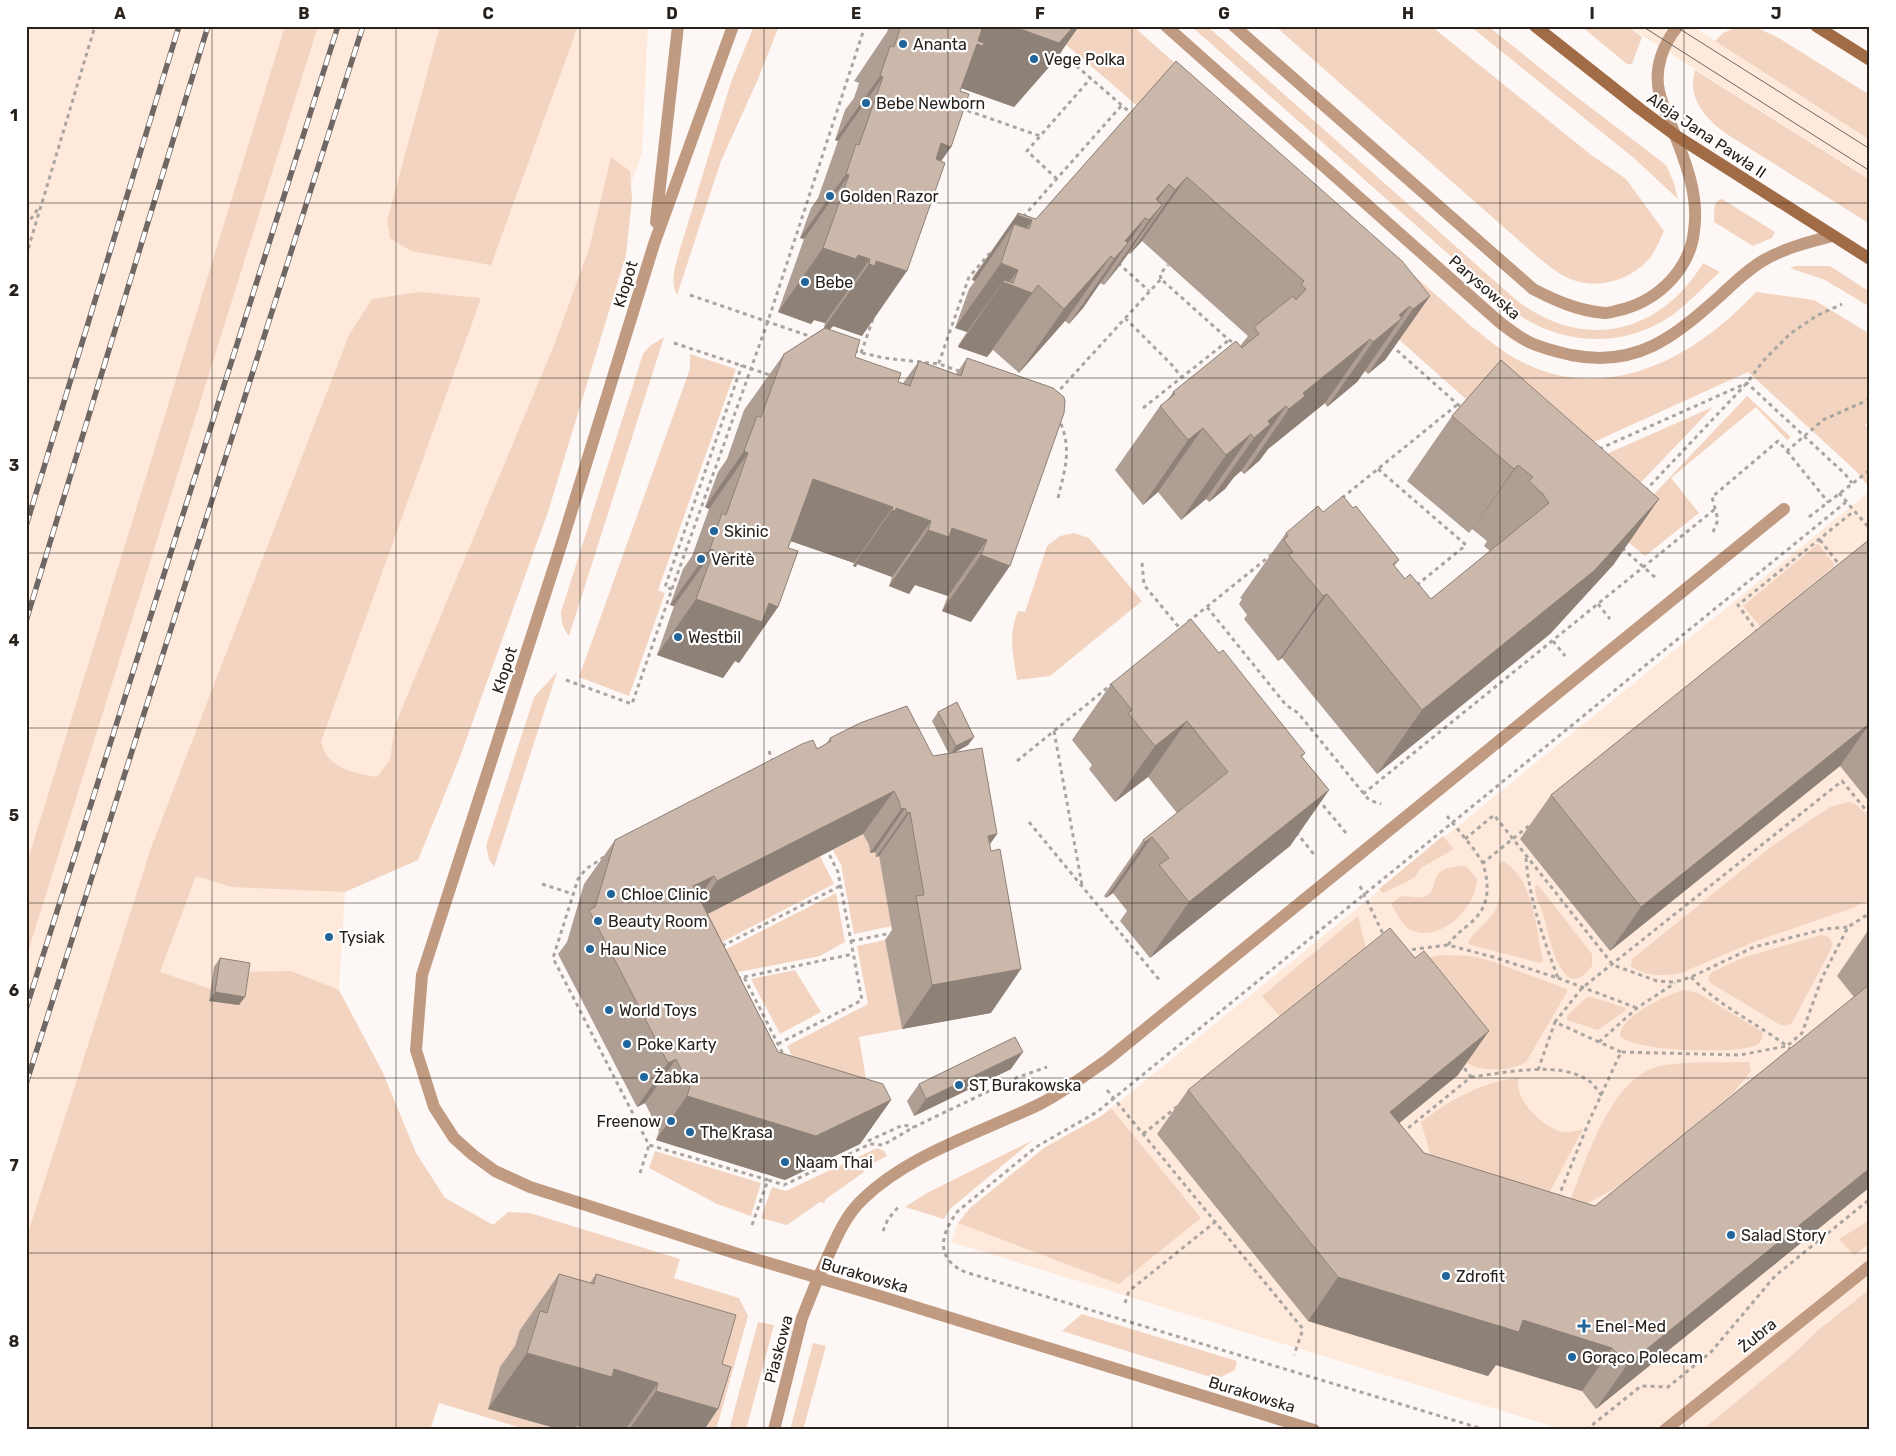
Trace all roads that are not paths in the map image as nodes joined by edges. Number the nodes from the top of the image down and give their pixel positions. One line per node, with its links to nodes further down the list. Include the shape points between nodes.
1 (678, 26): 11 (street, Kłopot)
2 (734, 26): 11 (street, Kłopot)
3 (1166, 26): 10 (street, Parysowska, via 1497,320 1540,348 1590,359 1623,357 1654,347 1681,329 1764,260 1793,247)
4 (1234, 26): 9 (street, Parysowska, via 1533,289 1558,302 1584,310 1608,313 1651,298 1673,279 1686,259 1693,242 1695,210 1690,175)
5 (1535, 26): 9 (main road, Aleja Jana Pawła II)
6 (1678, 26): 9 (street, Parysowska, via 1666,42 1658,66 1659,91)
7 (1816, 26): 8 (main road)
8 (1870, 60)
9 (1675, 135): 10 (main road, Aleja Jana Pawła II)
10 (1832, 236): 12 (main road, Aleja Jana Pawła II)
11 (654, 244): 14 (street, Kłopot, via 422,975 416,1050)
12 (1870, 259)
13 (1784, 509): 16 (street, Piaskowa, via 1074,1084 1041,1103 916,1161 888,1178 861,1200 846,1220)
14 (434, 1107): 16 (street, Burakowska, via 454,1138 473,1155 495,1171 530,1188)
15 (1870, 1266): 19 (street, Żubra)
16 (818, 1278): 17 (street, Piaskowa, via 802,1318); 18 (street, Burakowska)
17 (774, 1430)
18 (1314, 1430)
19 (1665, 1430)

